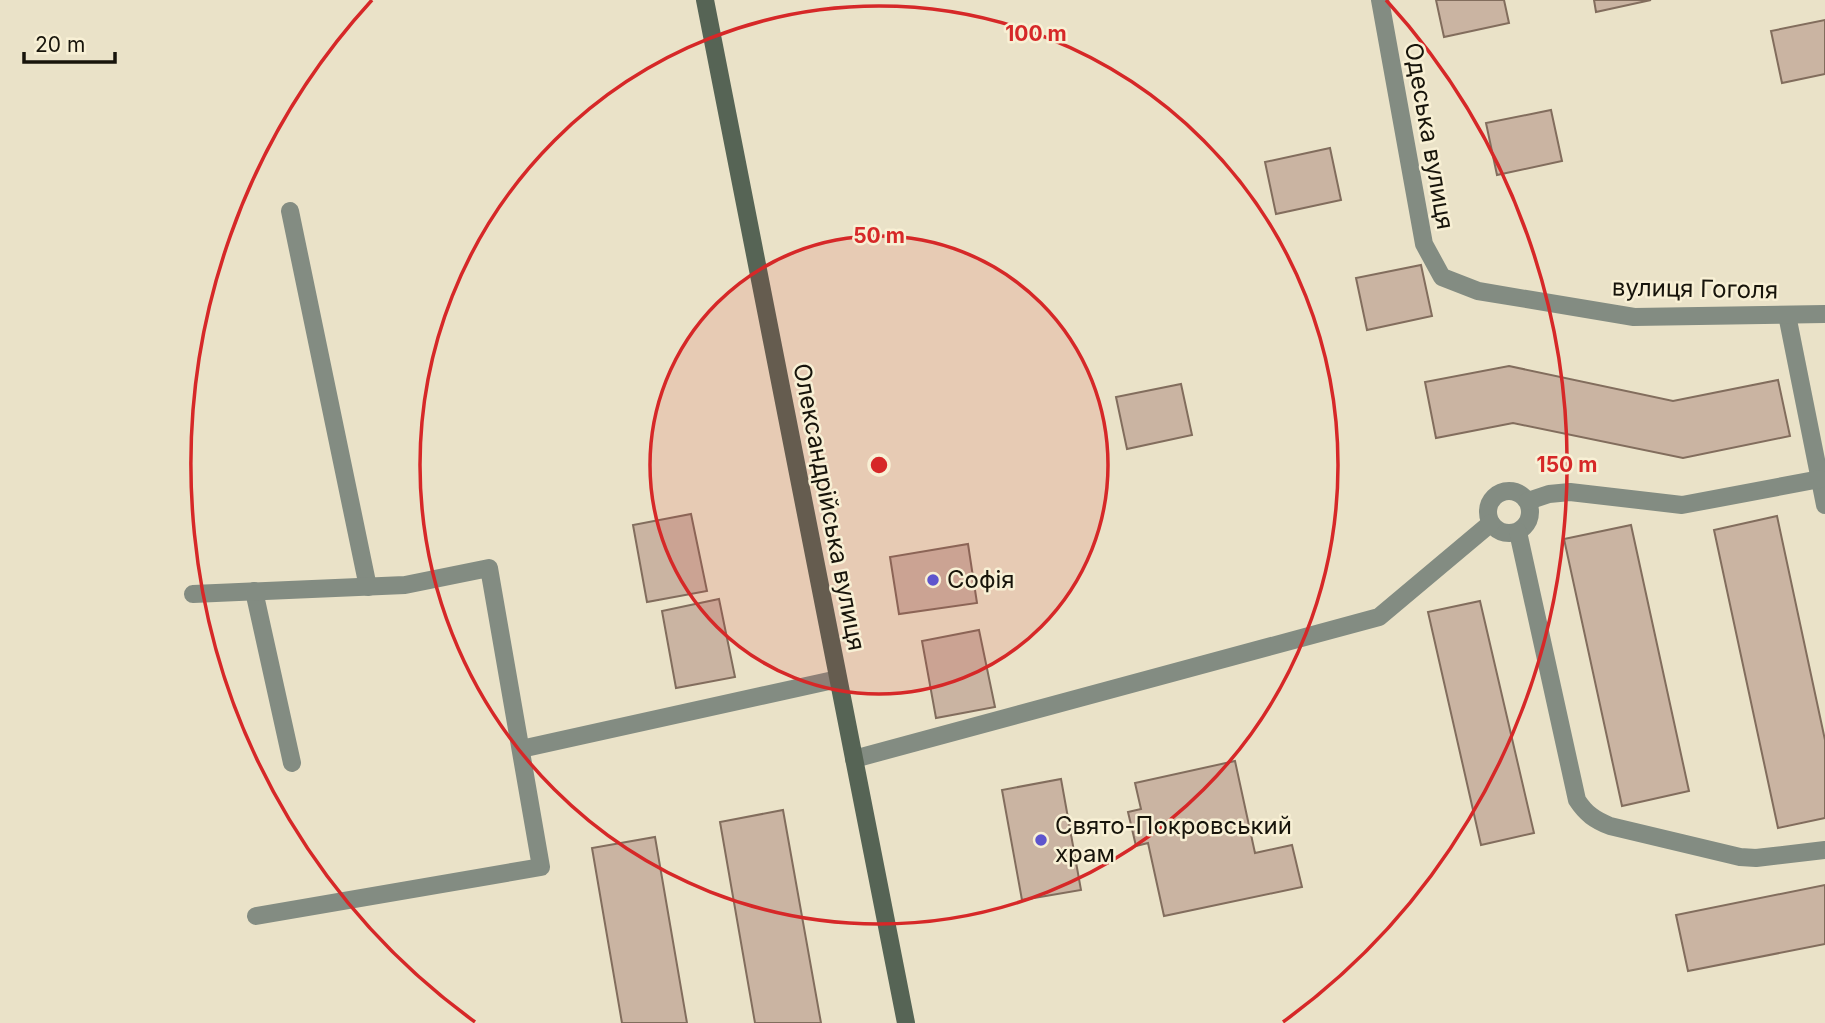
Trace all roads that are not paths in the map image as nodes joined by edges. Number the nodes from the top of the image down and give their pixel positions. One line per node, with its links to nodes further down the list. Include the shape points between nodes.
1 (705, 0): 15 (street, Олександрійська вулиця)
2 (1380, 0): 4 (street, Одеська вулиця, via 1424,244)
3 (290, 211): 12 (street)
4 (1442, 276): 6 (street, вулиця Гоголя, via 1478,291 1634,317)
5 (1825, 314): 6 (street, вулиця Гоголя)
6 (1787, 315): 7 (street)
7 (1820, 479): 8 (street, via 1682,505 1570,492); 9 (street)
8 (1528, 501): 10 (street, via 1511,490 1499,493 1489,503); 11 (street, via 1531,515)
9 (1825, 505)
10 (1491, 523): 11 (street, via 1503,532); 17 (street, via 1379,617)
11 (1518, 532): 19 (street, via 1577,800 1584,811 1610,826 1740,857)
12 (368, 587): 13 (street); 16 (street, via 405,585 489,568)
13 (254, 591): 14 (street); 18 (street)
14 (193, 594)
15 (838, 679): 16 (street); 17 (street, Олександрійська вулиця)
16 (520, 749): 20 (street, via 541,867)
17 (854, 759): 21 (street, Олександрійська вулиця)
18 (292, 764)
19 (1825, 850)
20 (256, 916)
21 (906, 1023)

